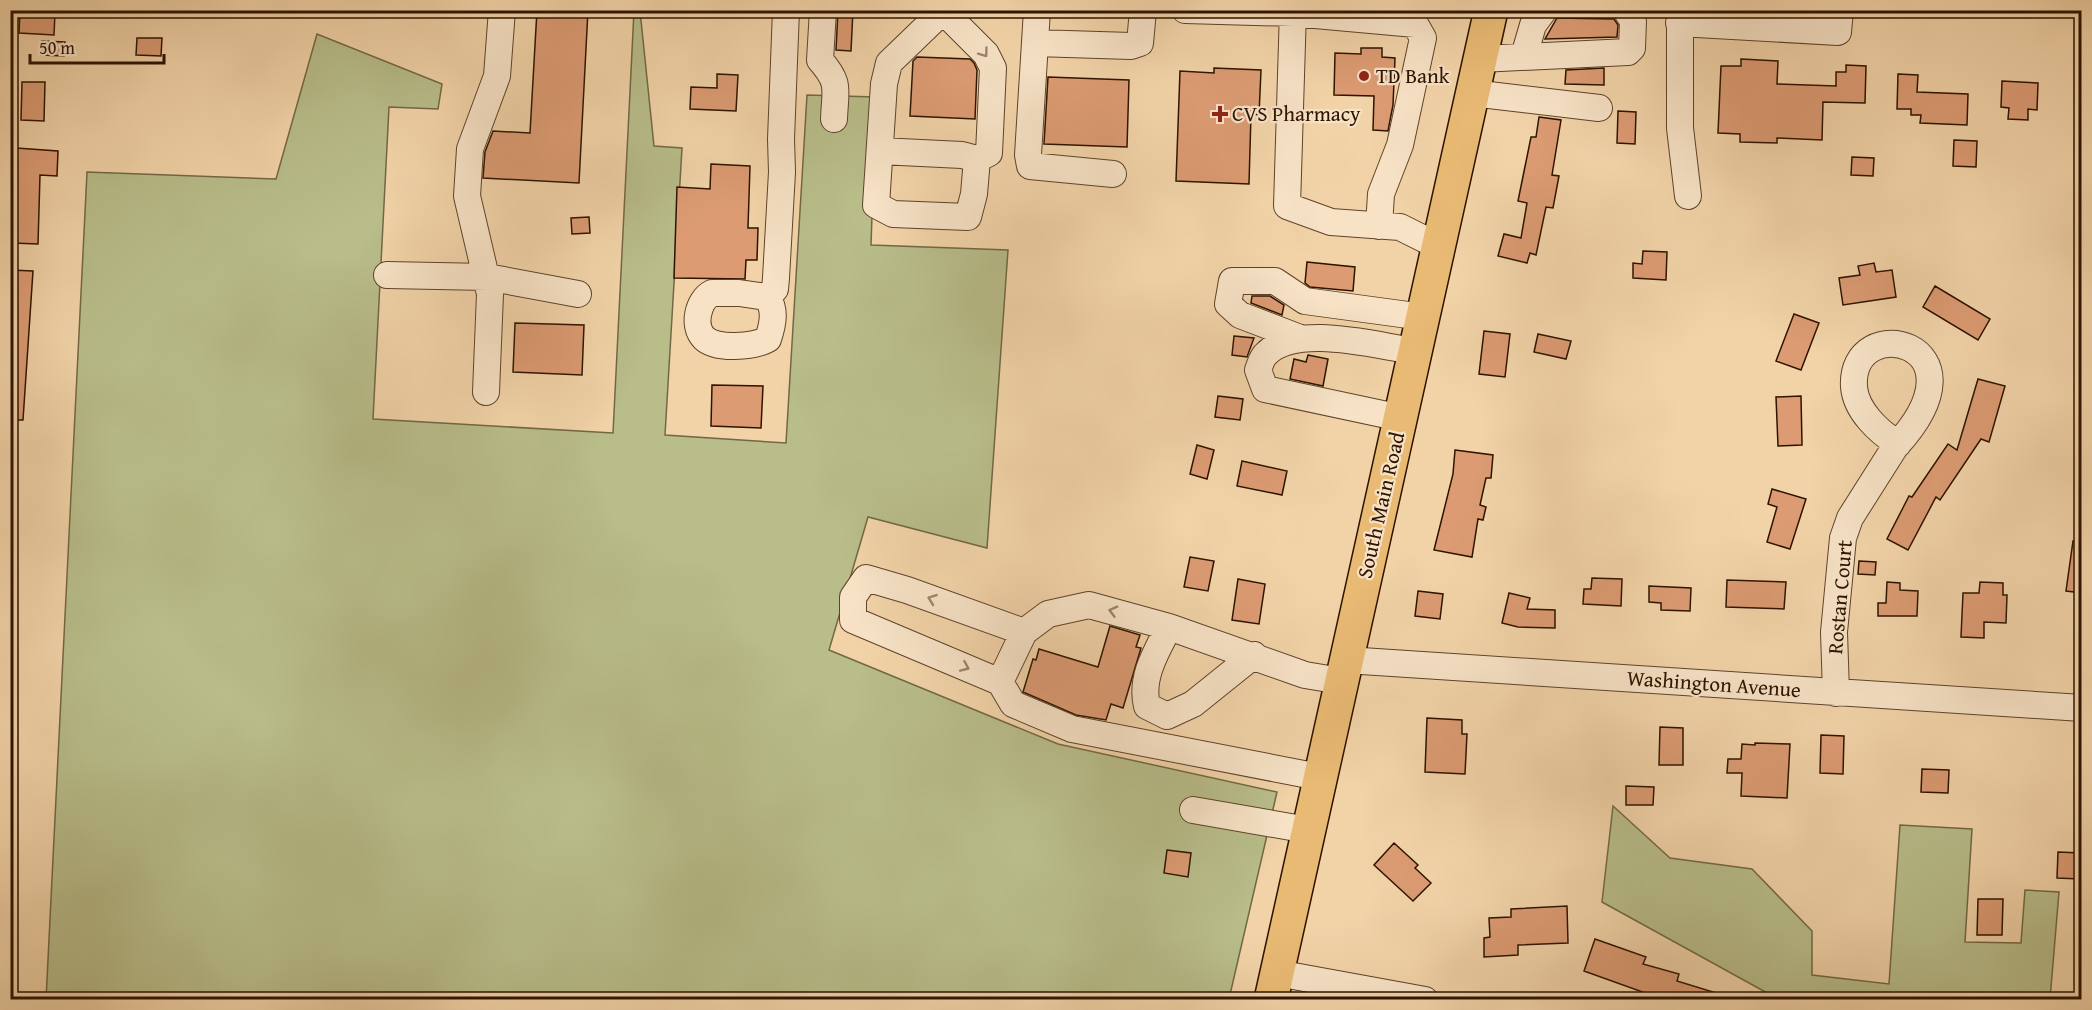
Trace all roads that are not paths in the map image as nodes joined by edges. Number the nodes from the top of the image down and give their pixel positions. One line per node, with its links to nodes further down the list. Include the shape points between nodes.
1 (502, 10): 27 (street, via 497,76 470,149 467,196)
2 (786, 10): 29 (street, via 776,278 775,289)
3 (823, 10): 19 (street, via 820,60 836,83)
4 (1036, 10): 14 (street)
5 (1143, 10): 14 (street, via 1140,43 1131,46)
6 (1185, 10): 12 (street)
7 (1491, 10): 16 (main road, South Main Road)
8 (1544, 10): 15 (street, via 1533,24)
9 (1626, 10): 15 (street, via 1633,21 1631,51)
10 (1840, 10): 13 (street, via 1838,32)
11 (943, 11): 20 (street, via 889,63); 21 (street, one-way to 21, via 986,54 993,68 989,153)
12 (1293, 12): 24 (street, via 1287,206 1331,222); 24 (street, via 1415,24 1423,38 1400,145 1381,195)
13 (1679, 17): 23 (street, via 1680,128)
14 (1035, 44): 22 (street, via 1030,166)
15 (1524, 56): 16 (street)
16 (1480, 59): 17 (main road, South Main Road)
17 (1472, 93): 18 (street); 25 (main road, South Main Road)
18 (1599, 108)
19 (834, 119)
20 (880, 152): 21 (street); 21 (street, via 876,206 893,214 968,217)
21 (977, 159)
22 (1113, 174)
23 (1688, 196)
24 (1379, 226): 25 (street, via 1400,227)
25 (1438, 246): 30 (main road, South Main Road)
26 (387, 275): 27 (street)
27 (488, 277): 28 (street); 33 (street)
28 (579, 294)
29 (767, 297)
30 (1423, 317): 31 (street, via 1305,301 1275,281 1232,281 1228,304 1240,315); 32 (main road, South Main Road)
31 (1300, 338): 32 (street); 34 (street, via 1265,354 1258,370 1265,389)
32 (1415, 351): 34 (main road, South Main Road)
33 (486, 392)
34 (1401, 418): 39 (main road, South Main Road)
35 (1898, 444): 41 (street, Rostan Court, via 1850,518 1843,538 1834,632)
36 (1170, 627): 37 (street, Washington Avenue, one-way to 37, via 1089,605 1048,614); 38 (street, Washington Avenue); 38 (street, via 1153,656 1143,691 1147,706 1167,716 1193,704)
37 (1024, 632): 40 (street); 40 (street, one-way to 40, via 866,578 853,597 853,620)
38 (1254, 656): 39 (street, Washington Avenue, via 1305,675)
39 (1344, 671): 41 (street, Washington Avenue); 43 (main road, South Main Road)
40 (1000, 682): 43 (street, via 1013,704 1072,729)
41 (1836, 693): 42 (street, Washington Avenue)
42 (2082, 708)
43 (1319, 777): 45 (main road, South Main Road)
44 (1193, 810): 45 (street)
45 (1308, 830): 46 (main road, South Main Road)
46 (1274, 986): 47 (street)
47 (1425, 999)

